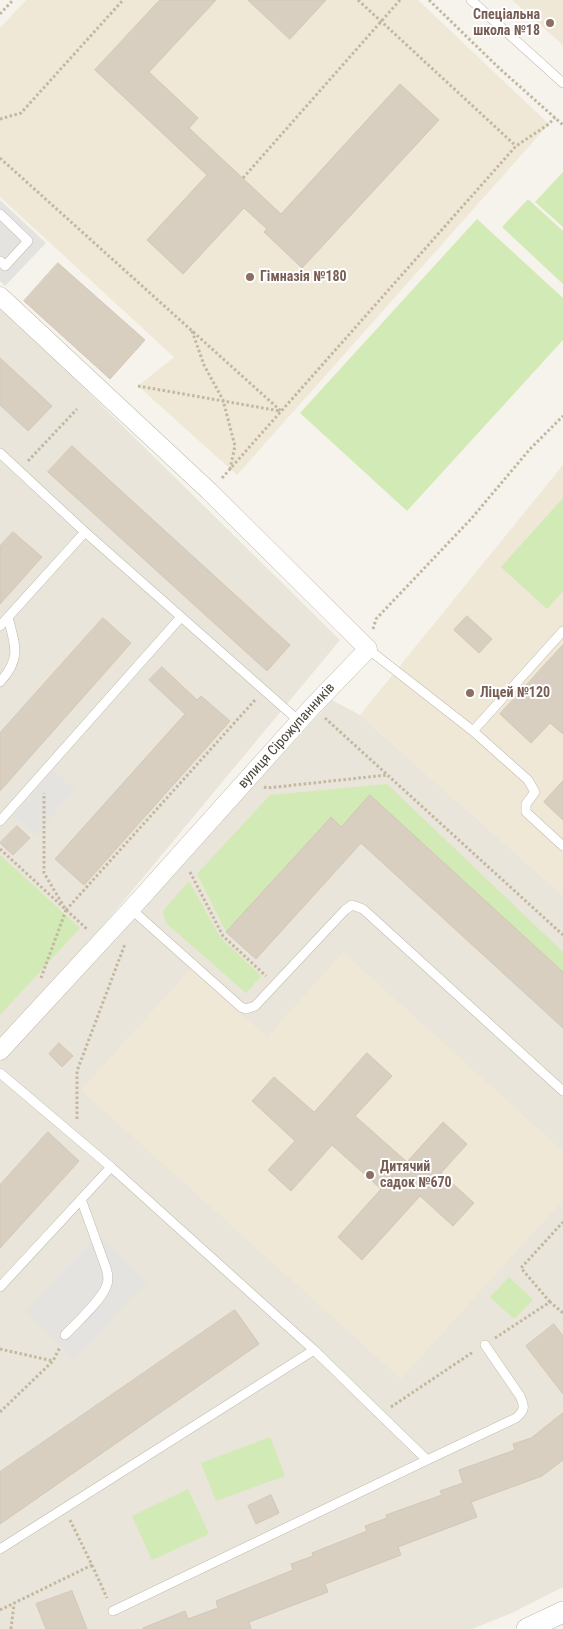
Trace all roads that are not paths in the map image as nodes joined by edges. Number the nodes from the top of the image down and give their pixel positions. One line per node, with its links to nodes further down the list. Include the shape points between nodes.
1 (471, 0): 2 (lane)
2 (563, 83)
3 (0, 214): 4 (lane, via 28,241 5,266)
4 (0, 261)
5 (0, 296): 12 (street, via 209,491)
6 (0, 453): 7 (lane)
7 (85, 532): 8 (lane); 9 (lane)
8 (8, 617): 10 (lane); 13 (lane, via 16,657)
9 (181, 617): 14 (lane); 16 (lane)
10 (0, 626)
11 (563, 631): 15 (lane)
12 (368, 649): 14 (street, вулиця Сірожупанників); 15 (lane)
13 (0, 682)
14 (299, 721): 18 (street, вулиця Сірожупанників)
15 (472, 731): 17 (lane, via 528,780 535,792 526,804 526,812)
16 (0, 821)
17 (563, 846)
18 (131, 909): 19 (street, вулиця Сірожупанників); 21 (lane, via 246,1010 255,1006 345,910 352,905 357,906)
19 (0, 1051)
20 (0, 1072): 22 (lane)
21 (563, 1090)
22 (111, 1167): 23 (lane); 27 (lane)
23 (81, 1199): 24 (lane); 25 (lane, via 106,1268 107,1287)
24 (0, 1287)
25 (65, 1335)
26 (485, 1345): 28 (lane, via 520,1396 523,1412)
27 (314, 1350): 28 (lane); 29 (lane)
28 (427, 1460): 30 (lane)
29 (0, 1549)
30 (114, 1611)
31 (563, 1612): 32 (street)
32 (526, 1629)

